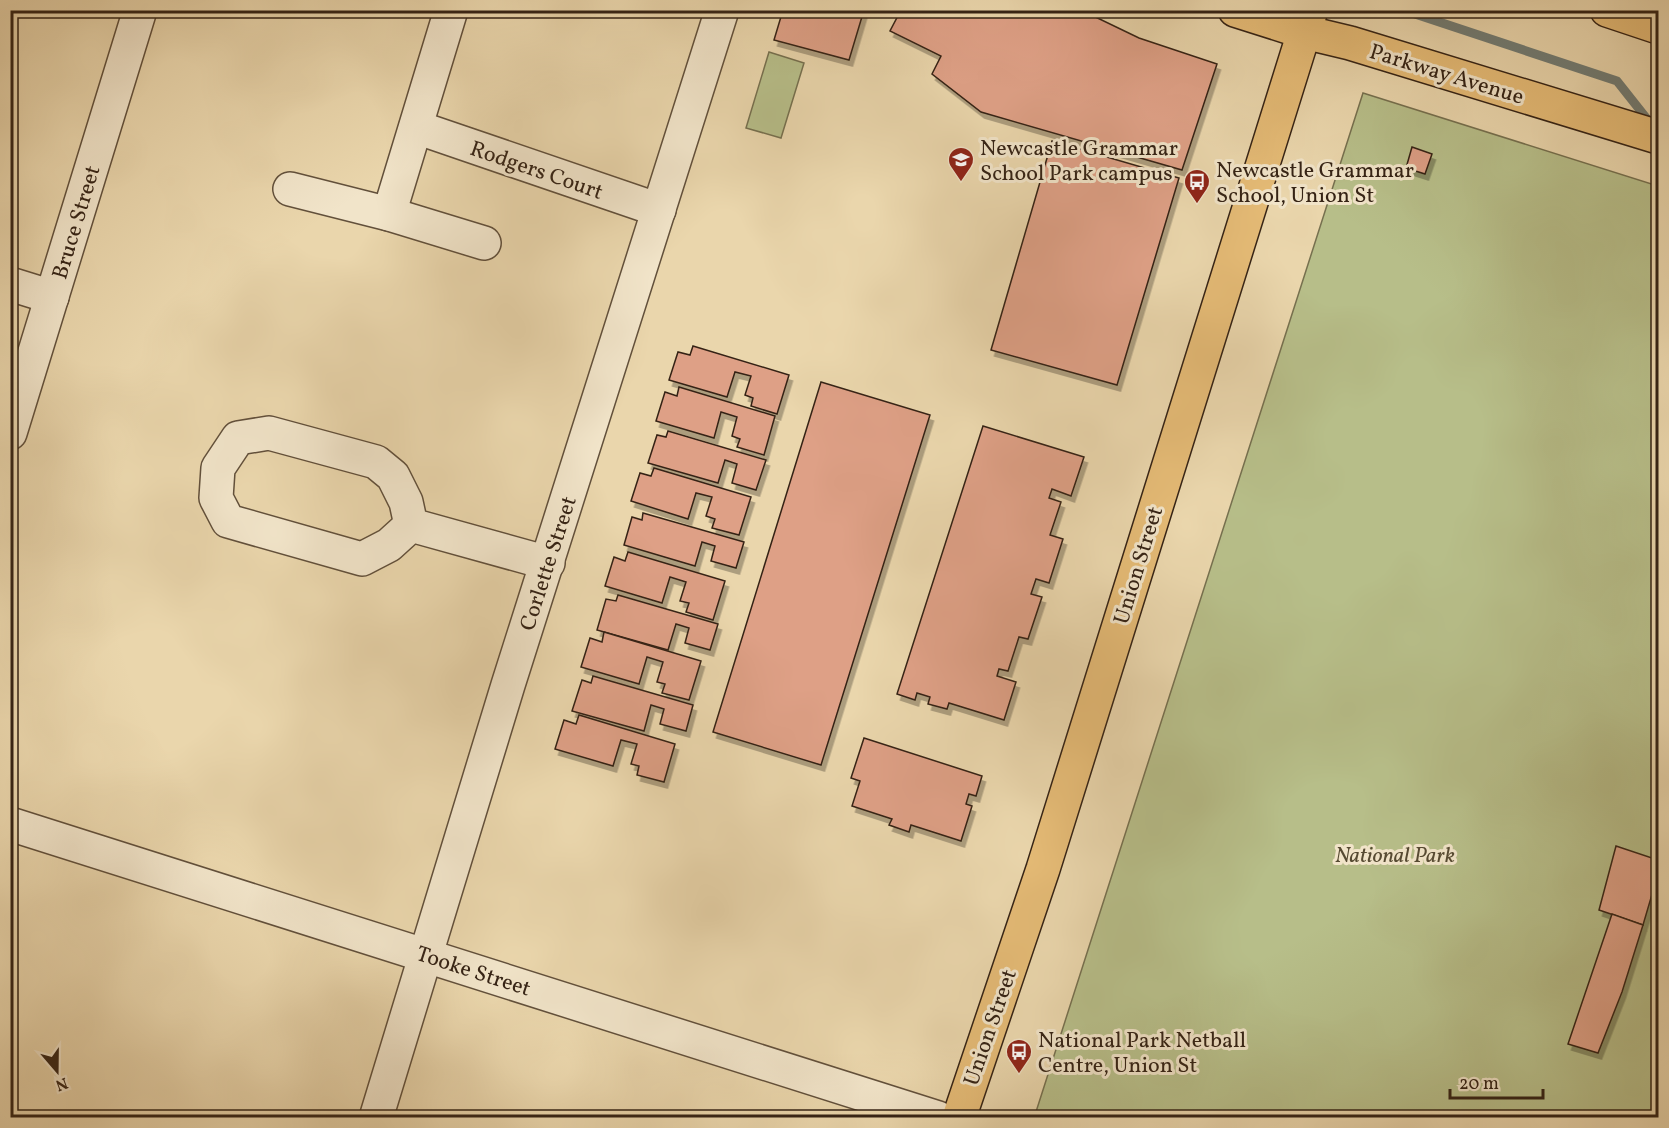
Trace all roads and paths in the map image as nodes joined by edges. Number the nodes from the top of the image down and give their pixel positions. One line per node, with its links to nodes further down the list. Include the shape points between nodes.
1 (140, 10): 15 (street, Bruce Street)
2 (451, 10): 8 (street)
3 (722, 10): 11 (street, Corlette Street)
4 (1235, 10): 6 (main road, Parkway Avenue)
5 (1606, 10): 7 (main road)
6 (1308, 21): 9 (main road, Parkway Avenue, via 1350,43); 23 (main road, Union Street, via 1046,858)
7 (1659, 27)
8 (416, 127): 11 (street, Rodgers Court); 12 (street)
9 (1659, 137)
10 (290, 189): 12 (street)
11 (659, 210): 18 (street, Corlette Street)
12 (389, 214): 13 (street)
13 (484, 243)
14 (10, 284): 15 (street)
15 (52, 297): 16 (street, Bruce Street)
16 (10, 433)
17 (411, 525): 17 (street, via 389,545 362,559 228,521 216,498 218,468 238,438 269,433 376,462 393,476 406,502); 18 (street)
18 (548, 563): 20 (street, Corlette Street)
19 (10, 824): 20 (street, Tooke Street)
20 (425, 955): 21 (street, Corlette Street); 22 (street, Tooke Street)
21 (376, 1118)
22 (938, 1118)
23 (959, 1118)

